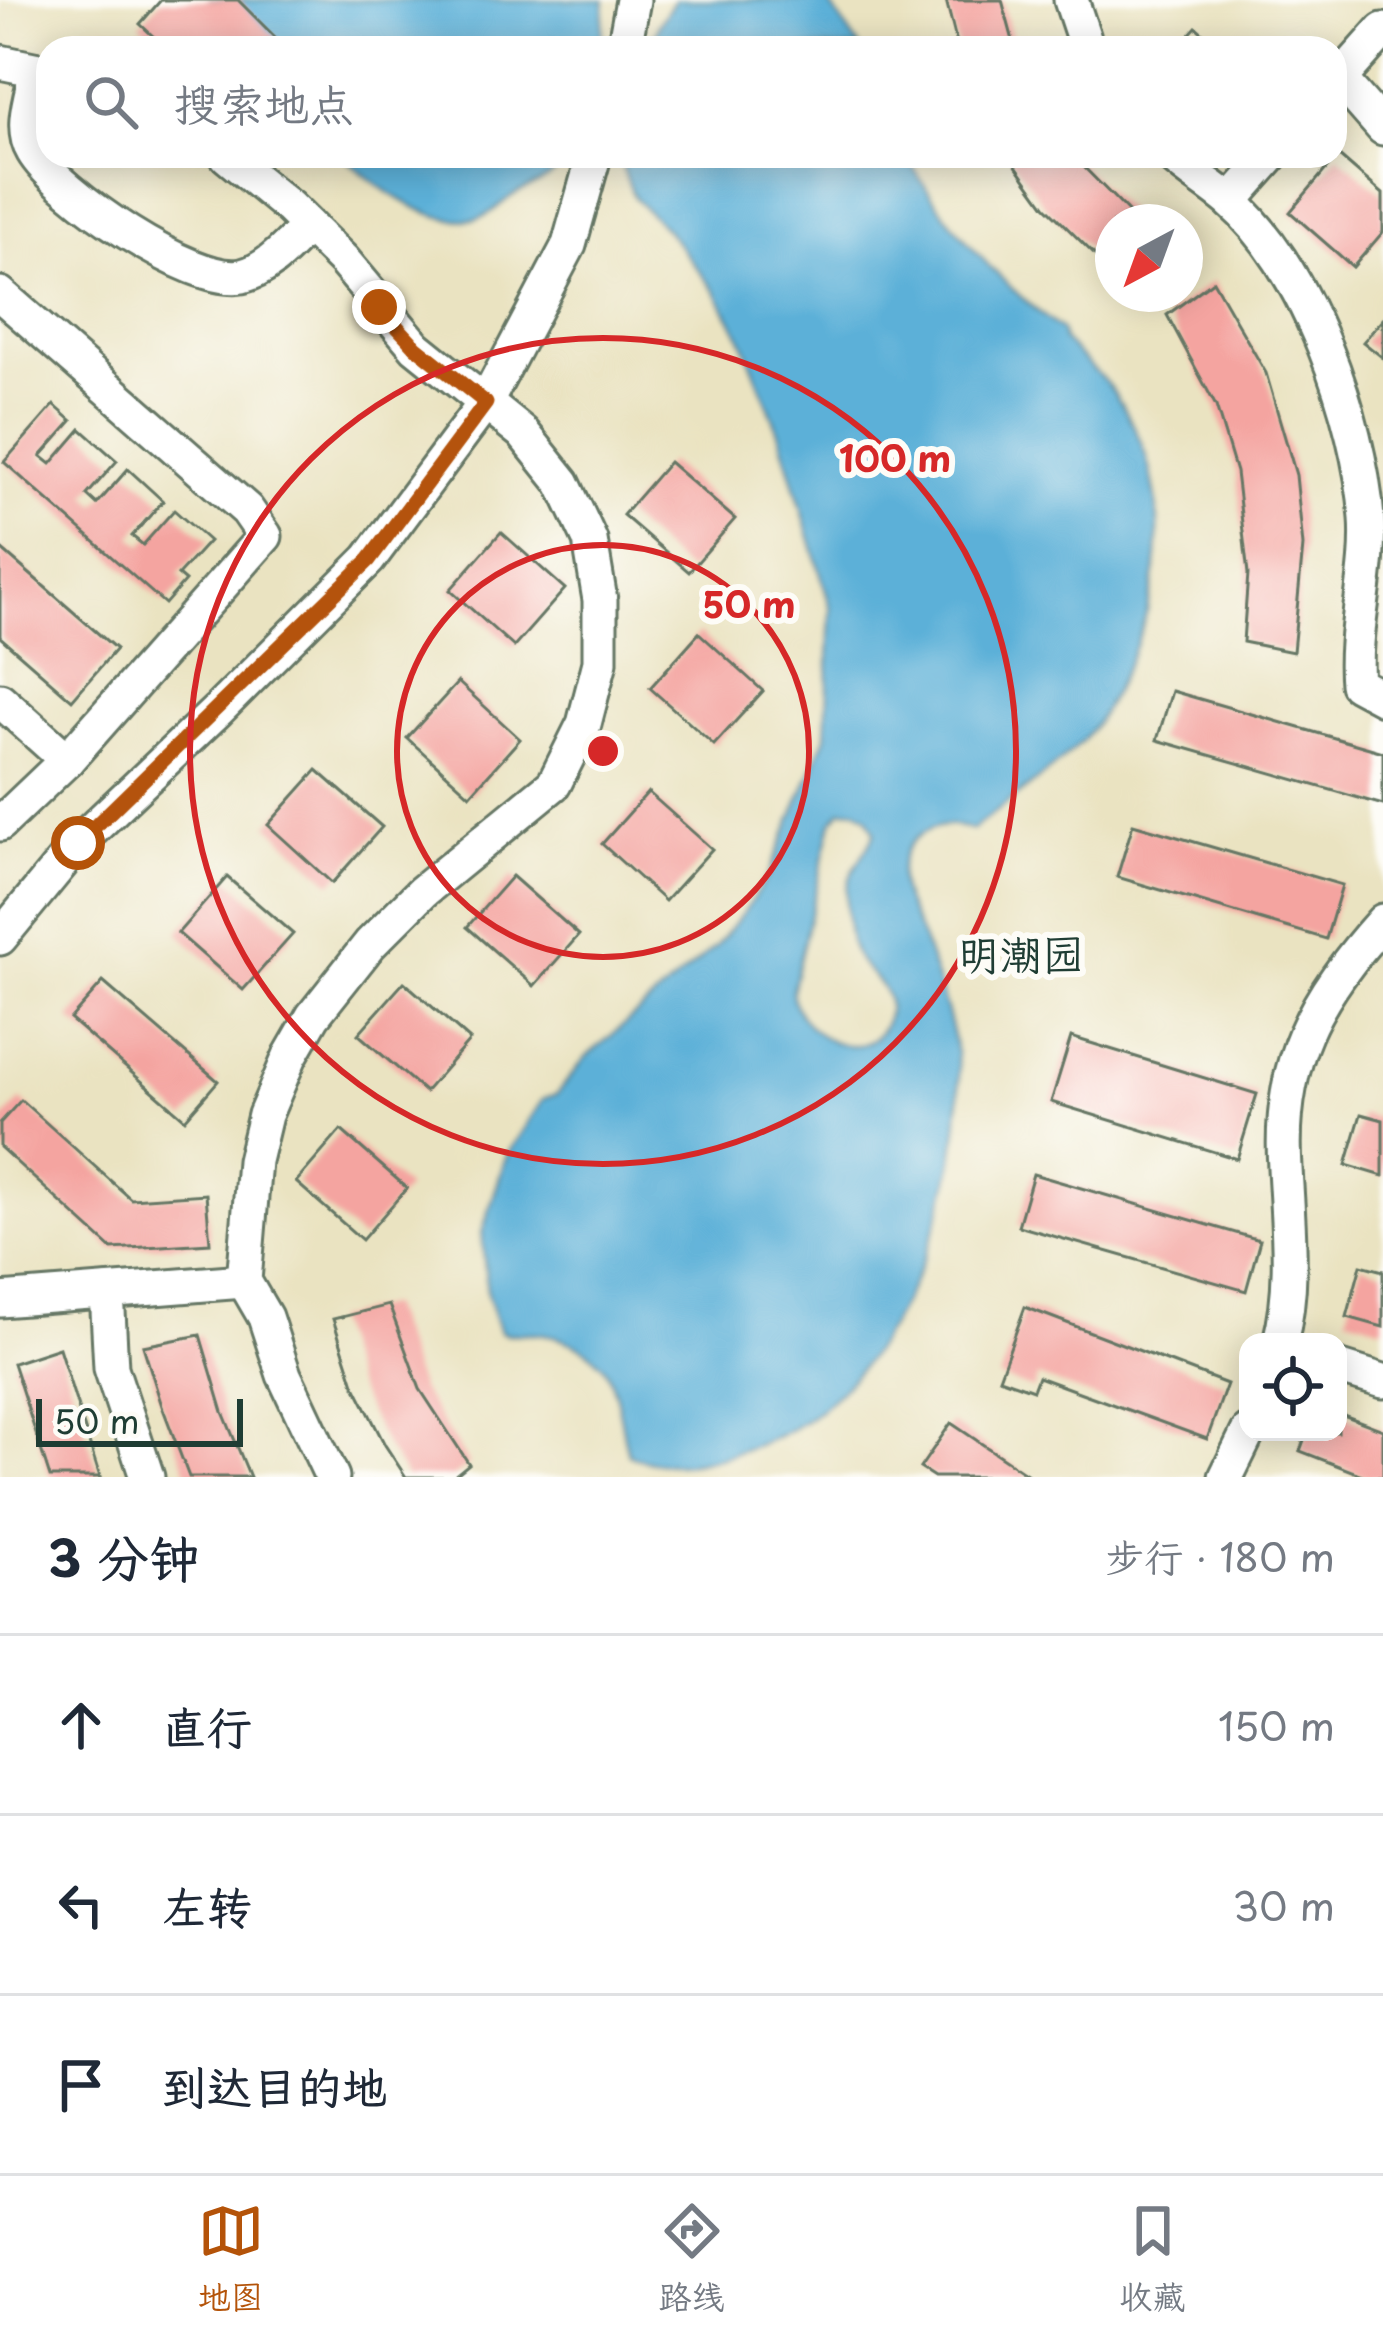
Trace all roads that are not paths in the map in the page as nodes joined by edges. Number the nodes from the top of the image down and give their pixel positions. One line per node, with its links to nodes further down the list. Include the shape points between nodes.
1 (633, 0): 4 (street)
2 (1071, 0): 5 (street)
3 (1383, 30): 8 (street)
4 (627, 36)
5 (1083, 36)
6 (0, 62): 7 (street)
7 (36, 70)
8 (1347, 71)
9 (1347, 92): 11 (street)
10 (36, 93): 12 (street, via 26,129)
11 (1383, 128)
12 (36, 155)
13 (47, 168): 19 (street, via 127,232 204,272 241,277 268,264)
14 (241, 168): 19 (street)
15 (591, 168): 21 (street, via 569,245)
16 (1188, 168): 18 (street)
17 (1260, 168): 18 (street)
18 (1231, 201): 22 (street, via 1289,277 1328,350 1353,429 1367,519 1357,684)
19 (308, 226): 21 (street, via 416,347)
20 (0, 294): 24 (street, via 247,510 265,536)
21 (486, 403): 27 (street, via 369,560 78,843); 28 (street, via 563,483 590,540 600,662 584,724 554,784 422,892 314,1016 265,1115)
22 (1383, 698)
23 (0, 700): 24 (street)
24 (68, 760): 25 (street)
25 (0, 824)
26 (1383, 921): 31 (street, via 1303,1032 1288,1088 1291,1245)
27 (0, 938)
28 (244, 1281): 29 (street); 36 (street)
29 (107, 1292): 30 (street); 35 (street, via 111,1368)
30 (0, 1300)
31 (1282, 1333)
32 (1347, 1370): 33 (street)
33 (1383, 1381)
34 (1244, 1441): 37 (street)
35 (147, 1477)
36 (332, 1477)
37 (1226, 1477)

